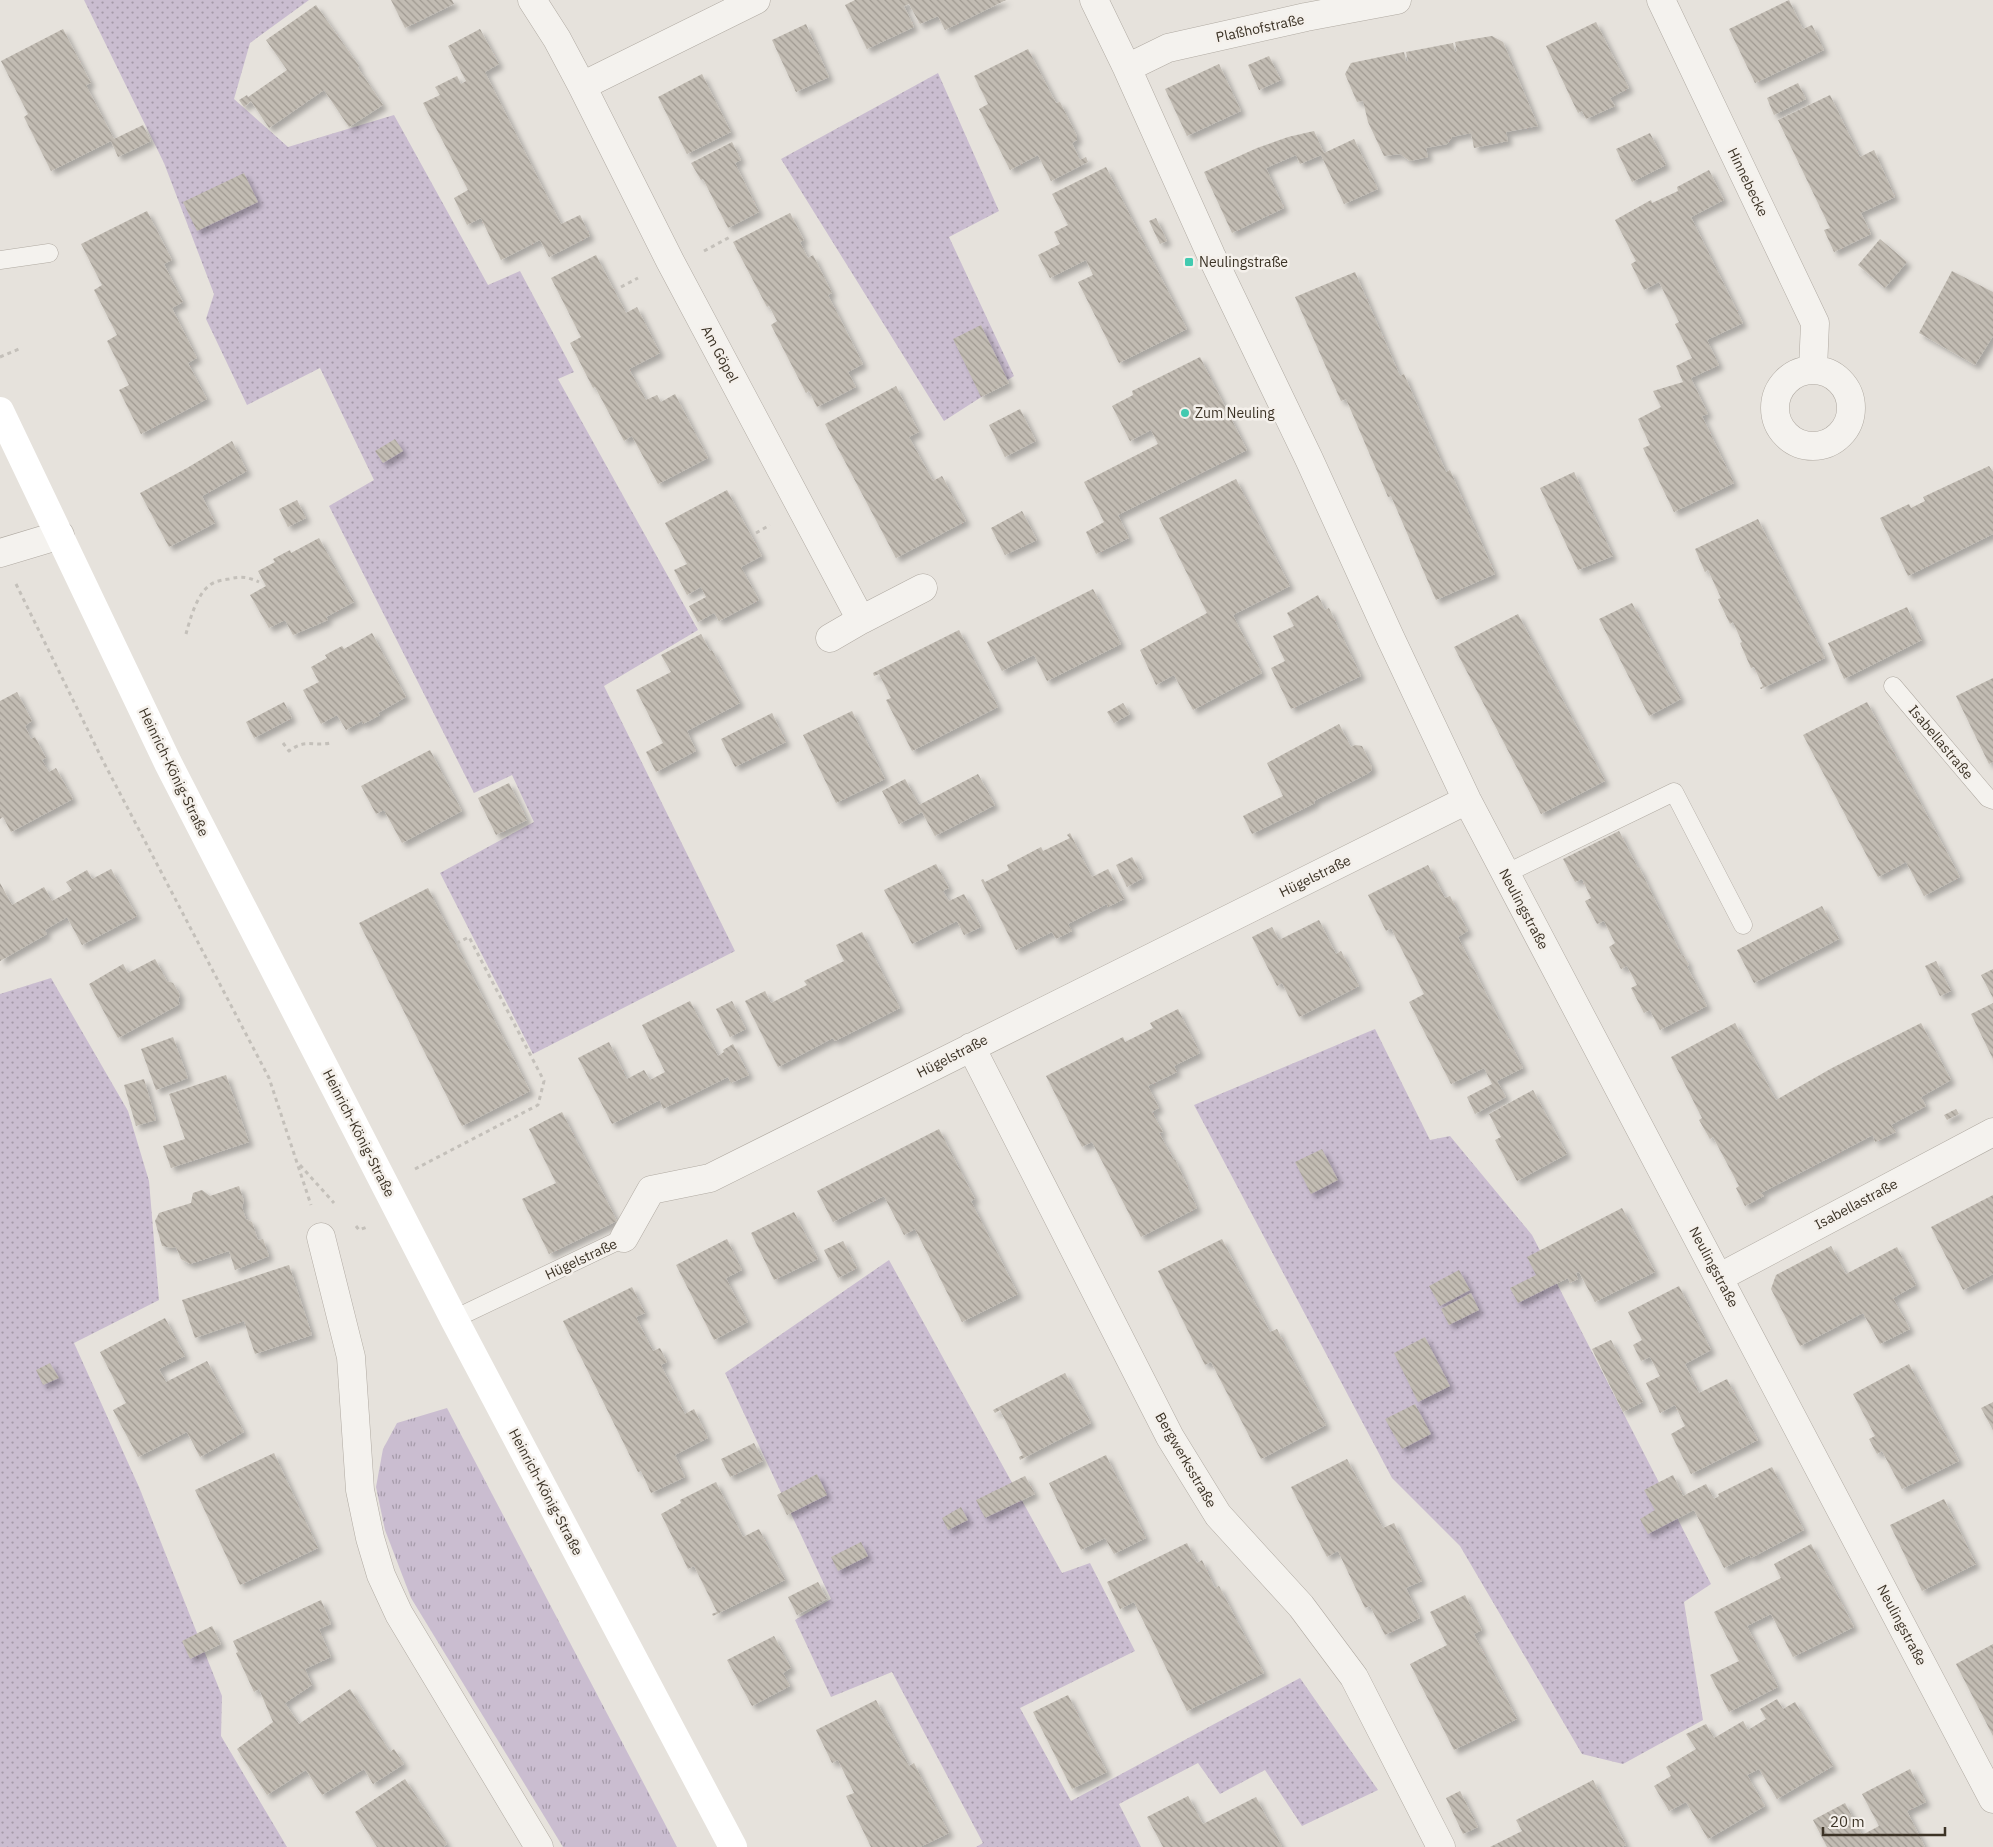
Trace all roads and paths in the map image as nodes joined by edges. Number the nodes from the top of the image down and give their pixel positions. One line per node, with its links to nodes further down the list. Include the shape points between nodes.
1 (532, 0): 7 (street, Am Göpel)
2 (756, 0): 7 (street)
3 (1094, 0): 6 (street, Neulingstraße)
4 (1397, 0): 6 (street, Plaßhofstraße, via 1168,48)
5 (1661, 0): 12 (street, Hinnebecke, via 1815,322)
6 (1127, 68): 25 (street, Neulingstraße, via 1211,255)
7 (582, 86): 18 (street, Am Göpel, via 670,260)
8 (49, 253): 9 (lane)
9 (0, 260)
10 (19, 349): 11 (path)
11 (0, 357)
12 (1813, 370)
13 (0, 411): 14 (main road, Heinrich-König-Straße)
14 (60, 535): 15 (street); 32 (main road, Heinrich-König-Straße, via 168,763)
15 (1, 553): 31 (path, via 103,762 269,1078)
16 (259, 582): 19 (path, via 239,576 209,586 193,610)
17 (923, 588): 18 (street)
18 (861, 620): 20 (street)
19 (186, 634)
20 (830, 638)
21 (1893, 686): 24 (lane, Isabellastraße)
22 (282, 743): 23 (path, via 289,751 300,744)
23 (330, 743)
24 (1991, 797)
25 (1467, 800): 26 (street, Neulingstraße); 29 (street, Hügelstraße)
26 (1506, 874): 27 (lane, via 1674,792); 38 (street, Neulingstraße)
27 (1743, 925)
28 (457, 943): 32 (path, via 469,937 544,1081 538,1106)
29 (971, 1047): 37 (street, Hügelstraße, via 710,1178 651,1190); 43 (street, Bergwerksstraße, via 1170,1437 1218,1515 1302,1606 1354,1677)
30 (1993, 1132): 38 (street, Isabellastraße)
31 (299, 1165): 33 (path); 36 (path)
32 (385, 1185): 39 (main road, Heinrich-König-Straße)
33 (339, 1208)
34 (352, 1223): 35 (path)
35 (359, 1230)
36 (321, 1237): 41 (street, via 351,1357 360,1490 381,1575 399,1614)
37 (624, 1238): 39 (lane, Hügelstraße)
38 (1720, 1277): 40 (street, Neulingstraße)
39 (454, 1319): 42 (main road, Heinrich-König-Straße)
40 (1993, 1799)
41 (539, 1847)
42 (732, 1847)
43 (1442, 1847)

